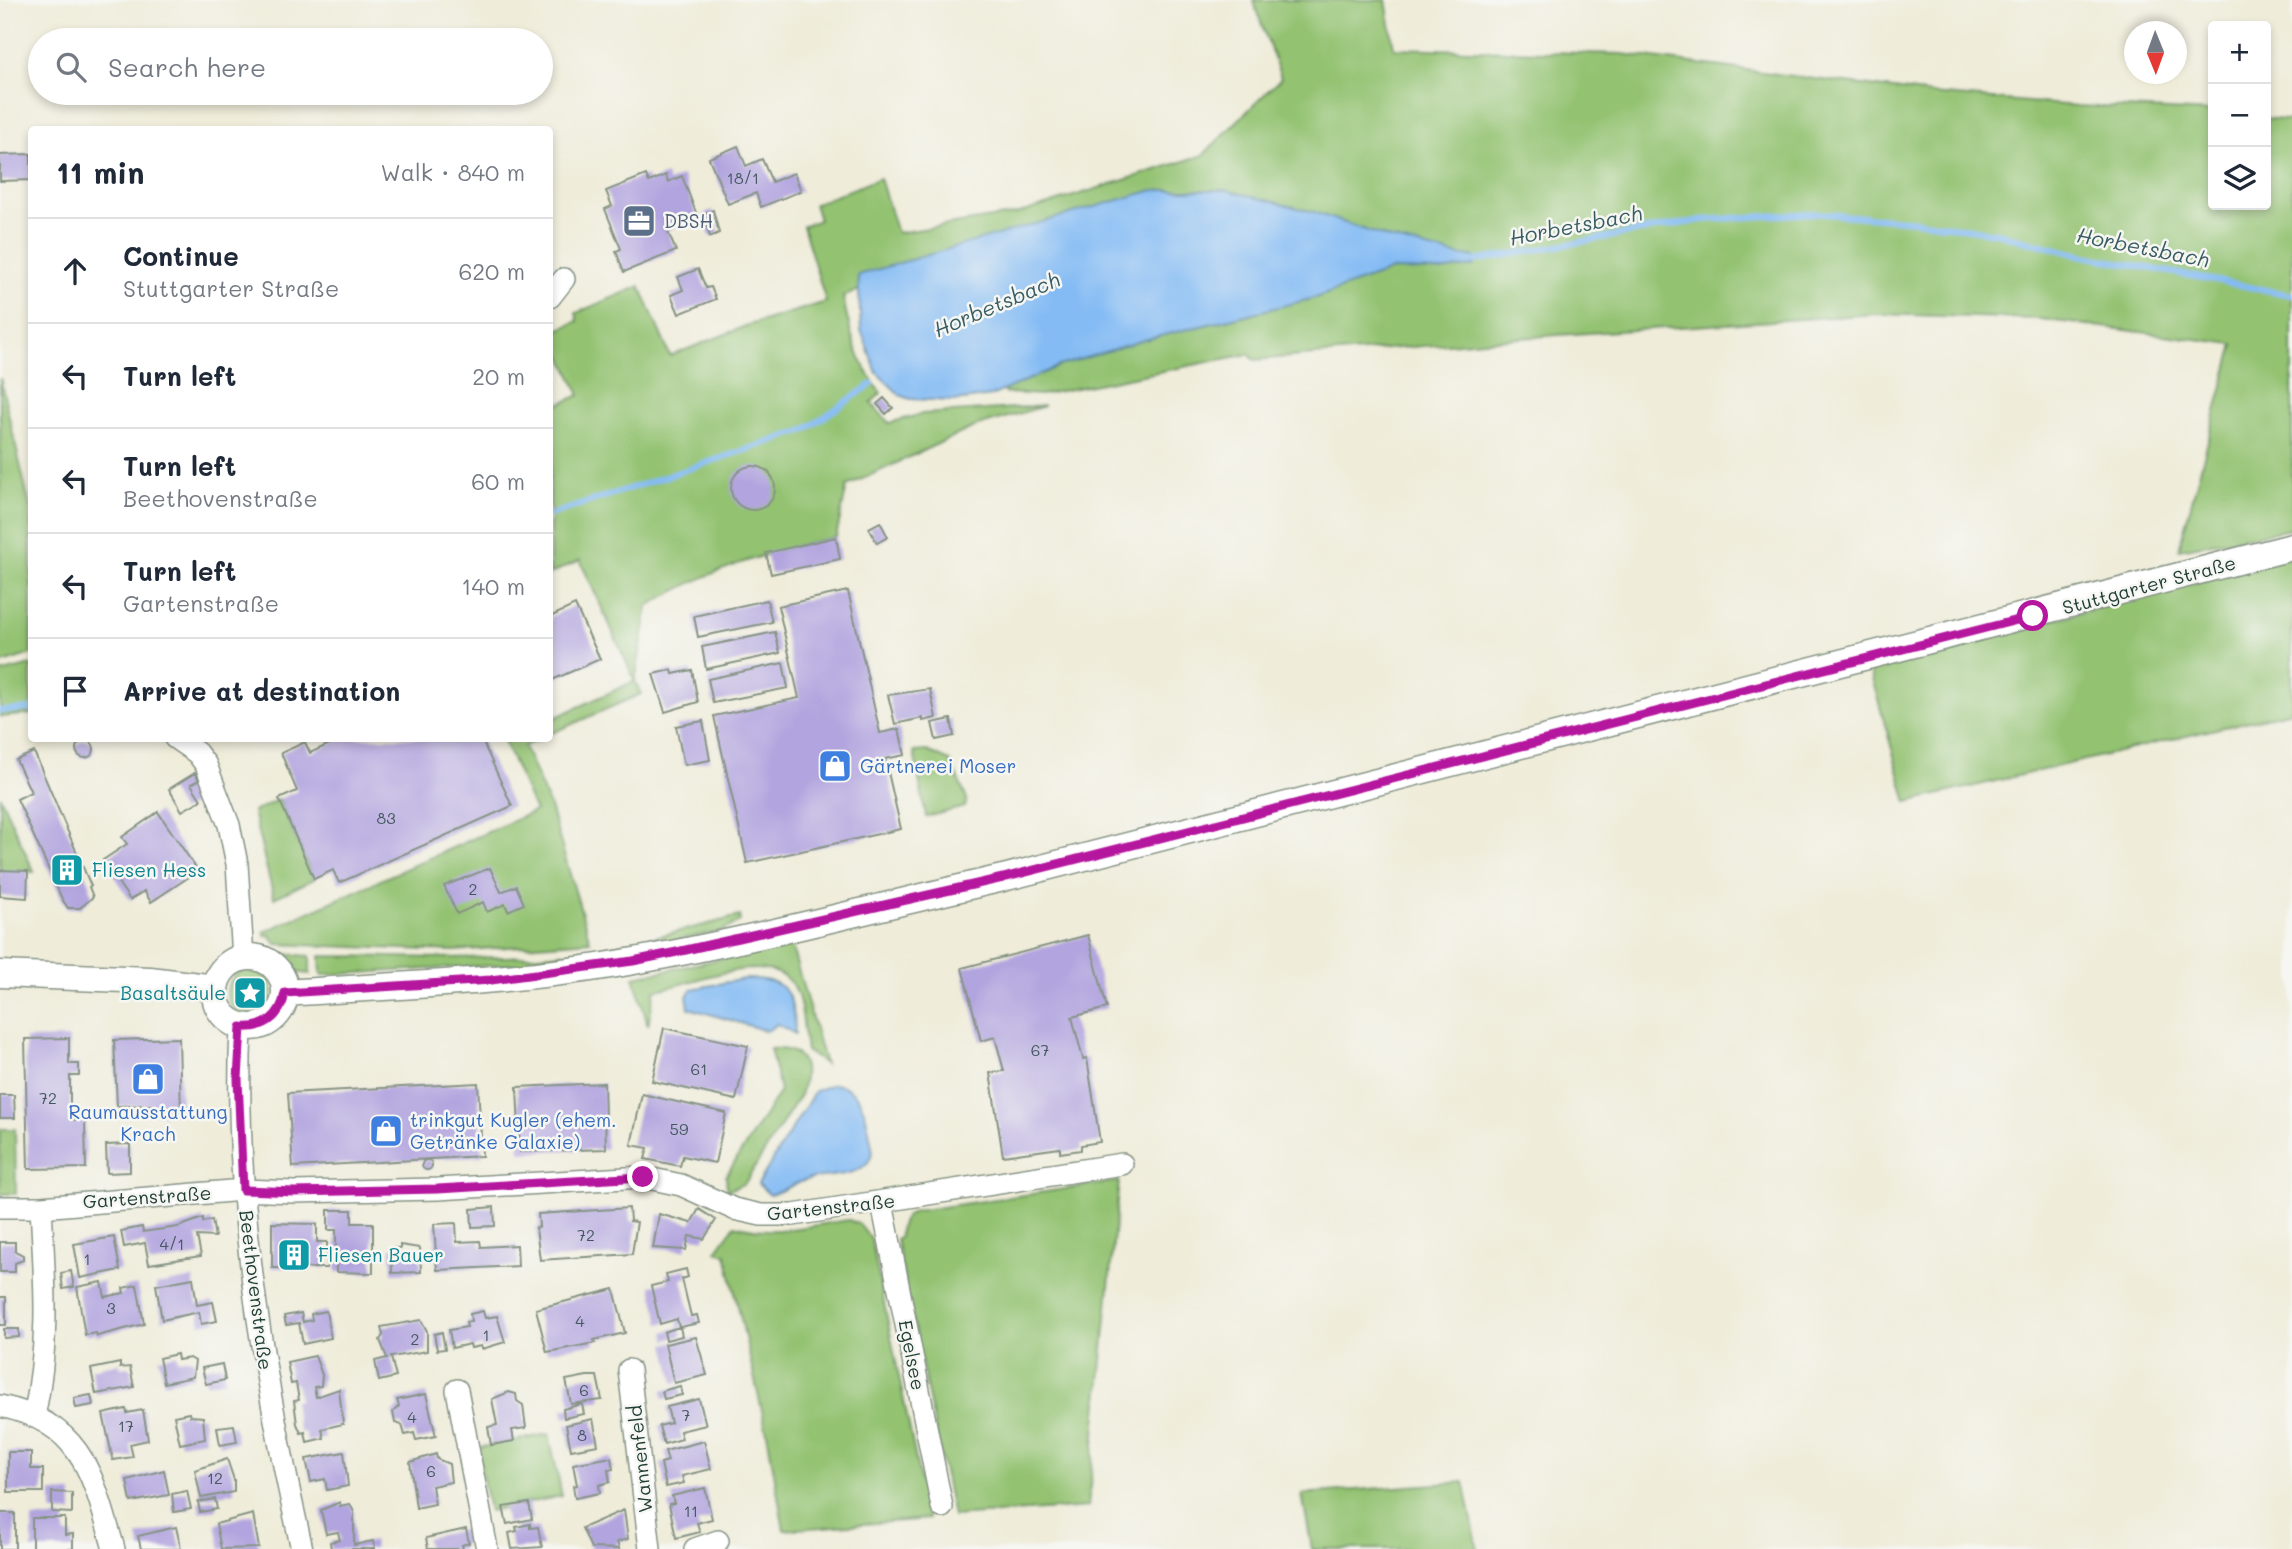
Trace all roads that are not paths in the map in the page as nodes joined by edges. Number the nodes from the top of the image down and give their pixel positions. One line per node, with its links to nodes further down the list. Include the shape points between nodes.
1 (564, 279): 2 (street)
2 (553, 293)
3 (2292, 547): 8 (street, Stuttgarter Straße, via 1038,869 796,926 633,961 555,972)
4 (181, 742): 5 (street, via 205,765 229,825 237,864)
5 (243, 958): 7 (street, via 226,967); 8 (street, via 257,958 275,968)
6 (0, 974): 7 (street, via 150,979)
7 (215, 988): 9 (street, via 221,1012)
8 (285, 993): 9 (street, via 272,1019 257,1027)
9 (241, 1027): 11 (street, Beethovenstraße, via 238,1079)
10 (1122, 1164): 12 (street, Gartenstraße)
11 (243, 1190): 12 (street, Gartenstraße, via 438,1189 643,1177 681,1185 761,1216); 14 (street, Gartenstraße); 22 (street, Beethovenstraße, via 258,1328)
12 (882, 1202): 19 (street, Egelsee)
13 (0, 1207): 14 (street, Gartenstraße)
14 (41, 1207): 18 (street, via 46,1339)
15 (629, 1370): 24 (street, Wannenfeld)
16 (457, 1390): 23 (street)
17 (0, 1406): 18 (street)
18 (34, 1417): 21 (street, via 60,1432 89,1467)
19 (942, 1507)
20 (718, 1541): 25 (street)
21 (114, 1549)
22 (302, 1549)
23 (487, 1549)
24 (650, 1549)
25 (695, 1549)

